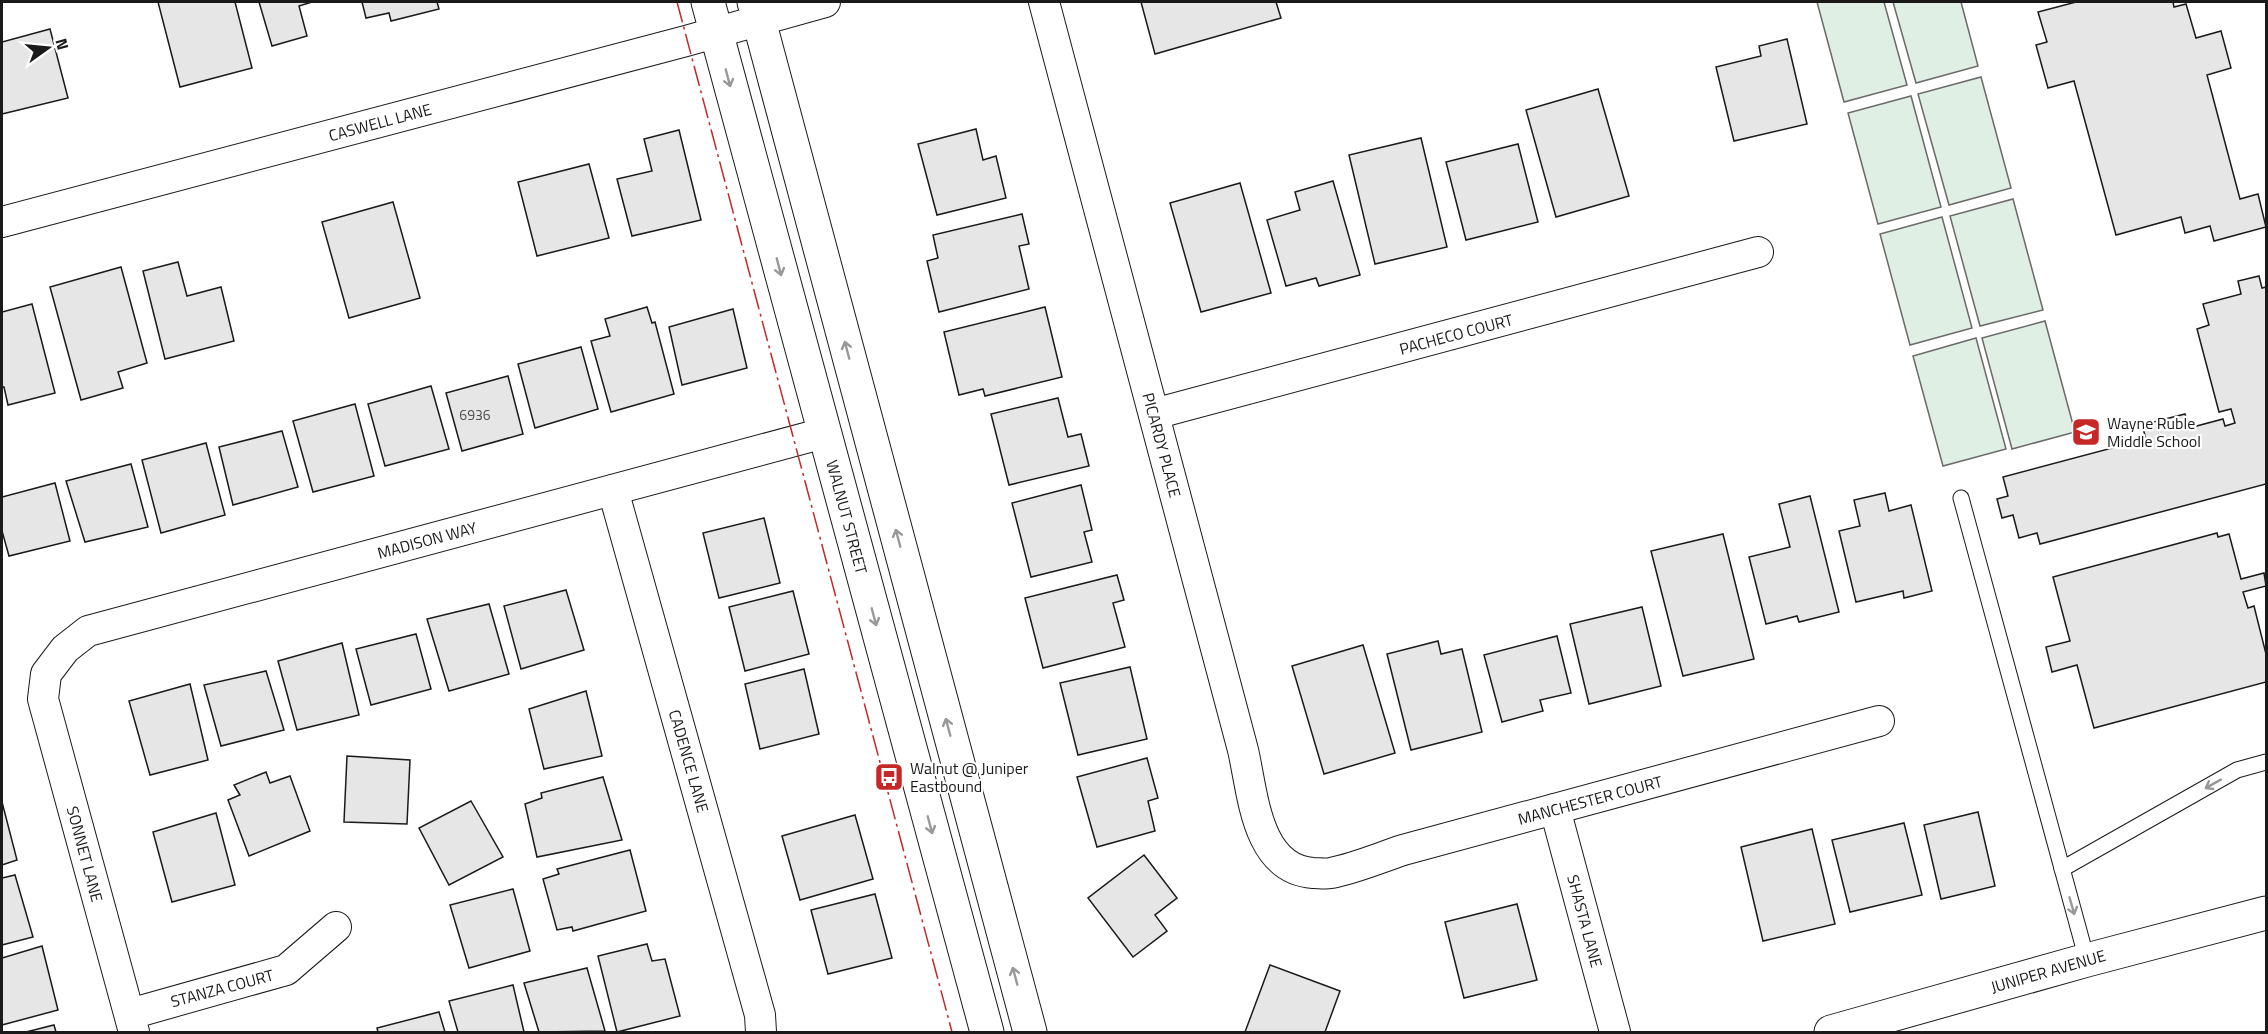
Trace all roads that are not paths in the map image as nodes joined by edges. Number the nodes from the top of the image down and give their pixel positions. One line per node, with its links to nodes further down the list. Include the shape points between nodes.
1 (825, 2): 3 (street, CASWELL LANE)
2 (1044, 2): 7 (street, PICARDY PLACE)
3 (757, 11): 4 (street, CASWELL LANE); 23 (street, one-way to 3)
4 (712, 17): 5 (street, CASWELL LANE); 8 (street, WALNUT STREET, one-way to 8)
5 (2, 222)
6 (1758, 252): 7 (street, PACHECO COURT)
7 (1154, 414): 16 (street, PICARDY PLACE, via 1265,840 1280,860)
8 (824, 433): 9 (street, MADISON WAY); 22 (street, WALNUT STREET, one-way to 22)
9 (613, 490): 11 (street, MADISON WAY, via 88,631 65,649); 21 (street, CADENCE LANE, via 760,1015)
10 (1961, 498): 15 (lane)
11 (45, 674): 20 (street, SONNET LANE, via 43,699)
12 (1879, 722): 14 (street, MANCHESTER COURT)
13 (2266, 762): 15 (lane, one-way to 15, via 2237,770)
14 (1555, 809): 16 (street, MANCHESTER COURT, via 1329,874); 24 (street, SHASTA LANE)
15 (2062, 869): 19 (lane, one-way to 19)
16 (1302, 872)
17 (2266, 913): 19 (street, JUNIPER AVENUE)
18 (336, 927): 20 (street, STANZA COURT, via 286,970)
19 (2087, 960): 25 (street, JUNIPER AVENUE)
20 (132, 1023)
21 (761, 1032)
22 (987, 1032)
23 (1030, 1032)
24 (1615, 1032)
25 (1831, 1032)

